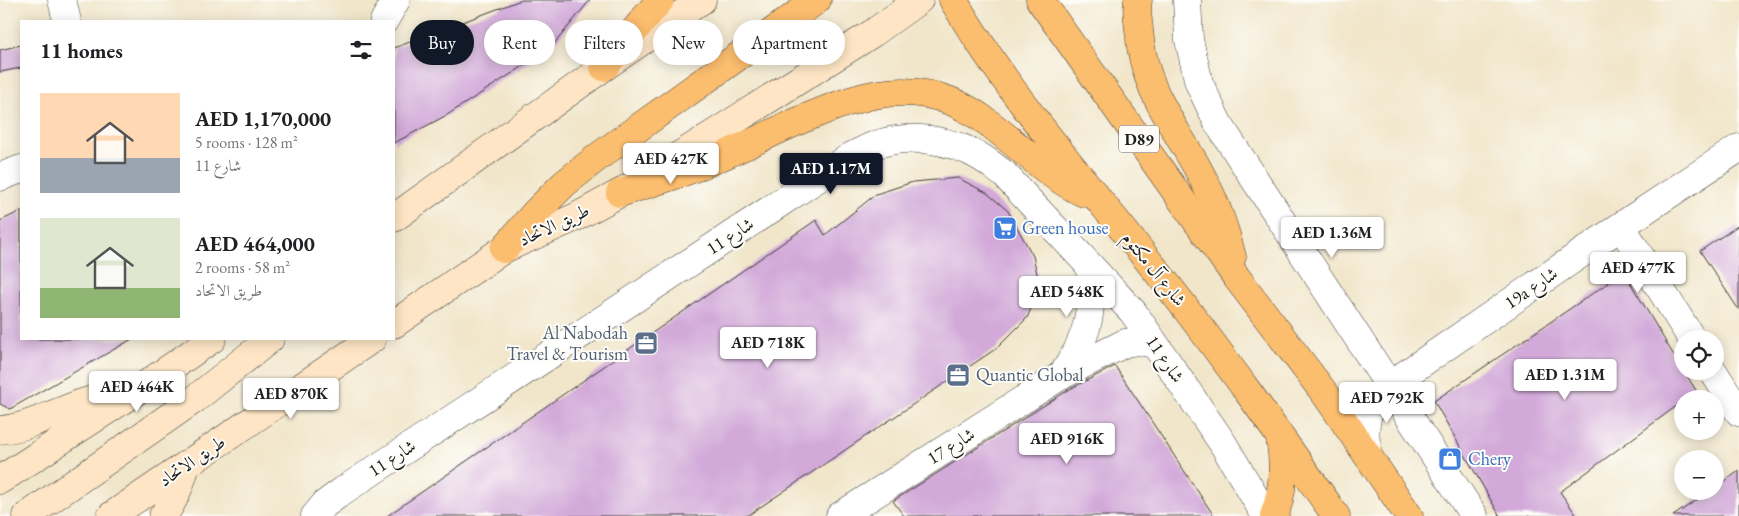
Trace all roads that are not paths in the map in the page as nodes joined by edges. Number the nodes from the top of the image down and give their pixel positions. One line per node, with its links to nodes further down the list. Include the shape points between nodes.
1 (62, 0): 11 (street)
2 (396, 0): 12 (street)
3 (660, 0): 13 (main road)
4 (702, 0): 13 (main road)
5 (817, 0): 21 (main road, via 599,156 564,184)
6 (919, 0): 17 (main road, طريق الاتحاد)
7 (953, 0): 18 (main road, شارع آل مكتوم, via 1010,89)
8 (1040, 0): 23 (main road, D89)
9 (1138, 0): 23 (main road, via 1140,48 1151,88 1212,199 1228,238)
10 (1187, 0): 32 (street, via 1189,40 1199,83 1218,123)
11 (67, 20)
12 (385, 20)
13 (604, 67): 19 (main road)
14 (1739, 148): 20 (street, 19a شارع)
15 (20, 169): 16 (street)
16 (0, 177)
17 (620, 192): 18 (main road, via 698,167 840,103 868,95 897,92 951,102 975,113 1070,187); 21 (main road, طريق الاتحاد, via 576,217)
18 (1099, 201): 36 (main road, شارع آل مكتوم, via 1222,355)
19 (395, 217)
20 (1621, 226): 25 (street); 32 (street, 19a شارع)
21 (504, 249): 24 (main road, طريق الاتحاد)
22 (1090, 266): 29 (street, شارع 11, via 1133,312); 30 (street, شارع 17, via 1092,294 1088,321 1076,352); 43 (street, شارع 11, via 1004,174 982,158 957,146 930,139 875,145 850,157 344,490)
23 (1237, 278): 37 (main road, D89)
24 (395, 323)
25 (1686, 330)
26 (211, 340): 33 (main road)
27 (269, 340): 40 (main road, via 195,399)
28 (371, 340): 38 (main road, طريق الاتحاد)
29 (1154, 344): 30 (street, شارع 17, via 1125,343); 45 (street, شارع 11, via 1222,442)
30 (1062, 375): 44 (street, شارع 17)
31 (1719, 380): 34 (street)
32 (1390, 385): 37 (street, 19a شارع, via 1377,396 1367,414 1364,435); 49 (street)
33 (138, 390): 35 (main road, via 104,396 16,429); 39 (main road)
34 (1739, 412)
35 (0, 430)
36 (1279, 435): 46 (main road, via 1284,480); 47 (main road, شارع آل مكتوم)
37 (1368, 455): 48 (main road, D89)
38 (186, 465): 41 (main road, طريق الاتحاد); 42 (main road, via 174,501)
39 (0, 480)
40 (27, 516)
41 (112, 516)
42 (163, 516)
43 (315, 516)
44 (840, 516)
45 (1266, 516)
46 (1274, 516)
47 (1336, 516)
48 (1409, 516)
49 (1474, 516)

